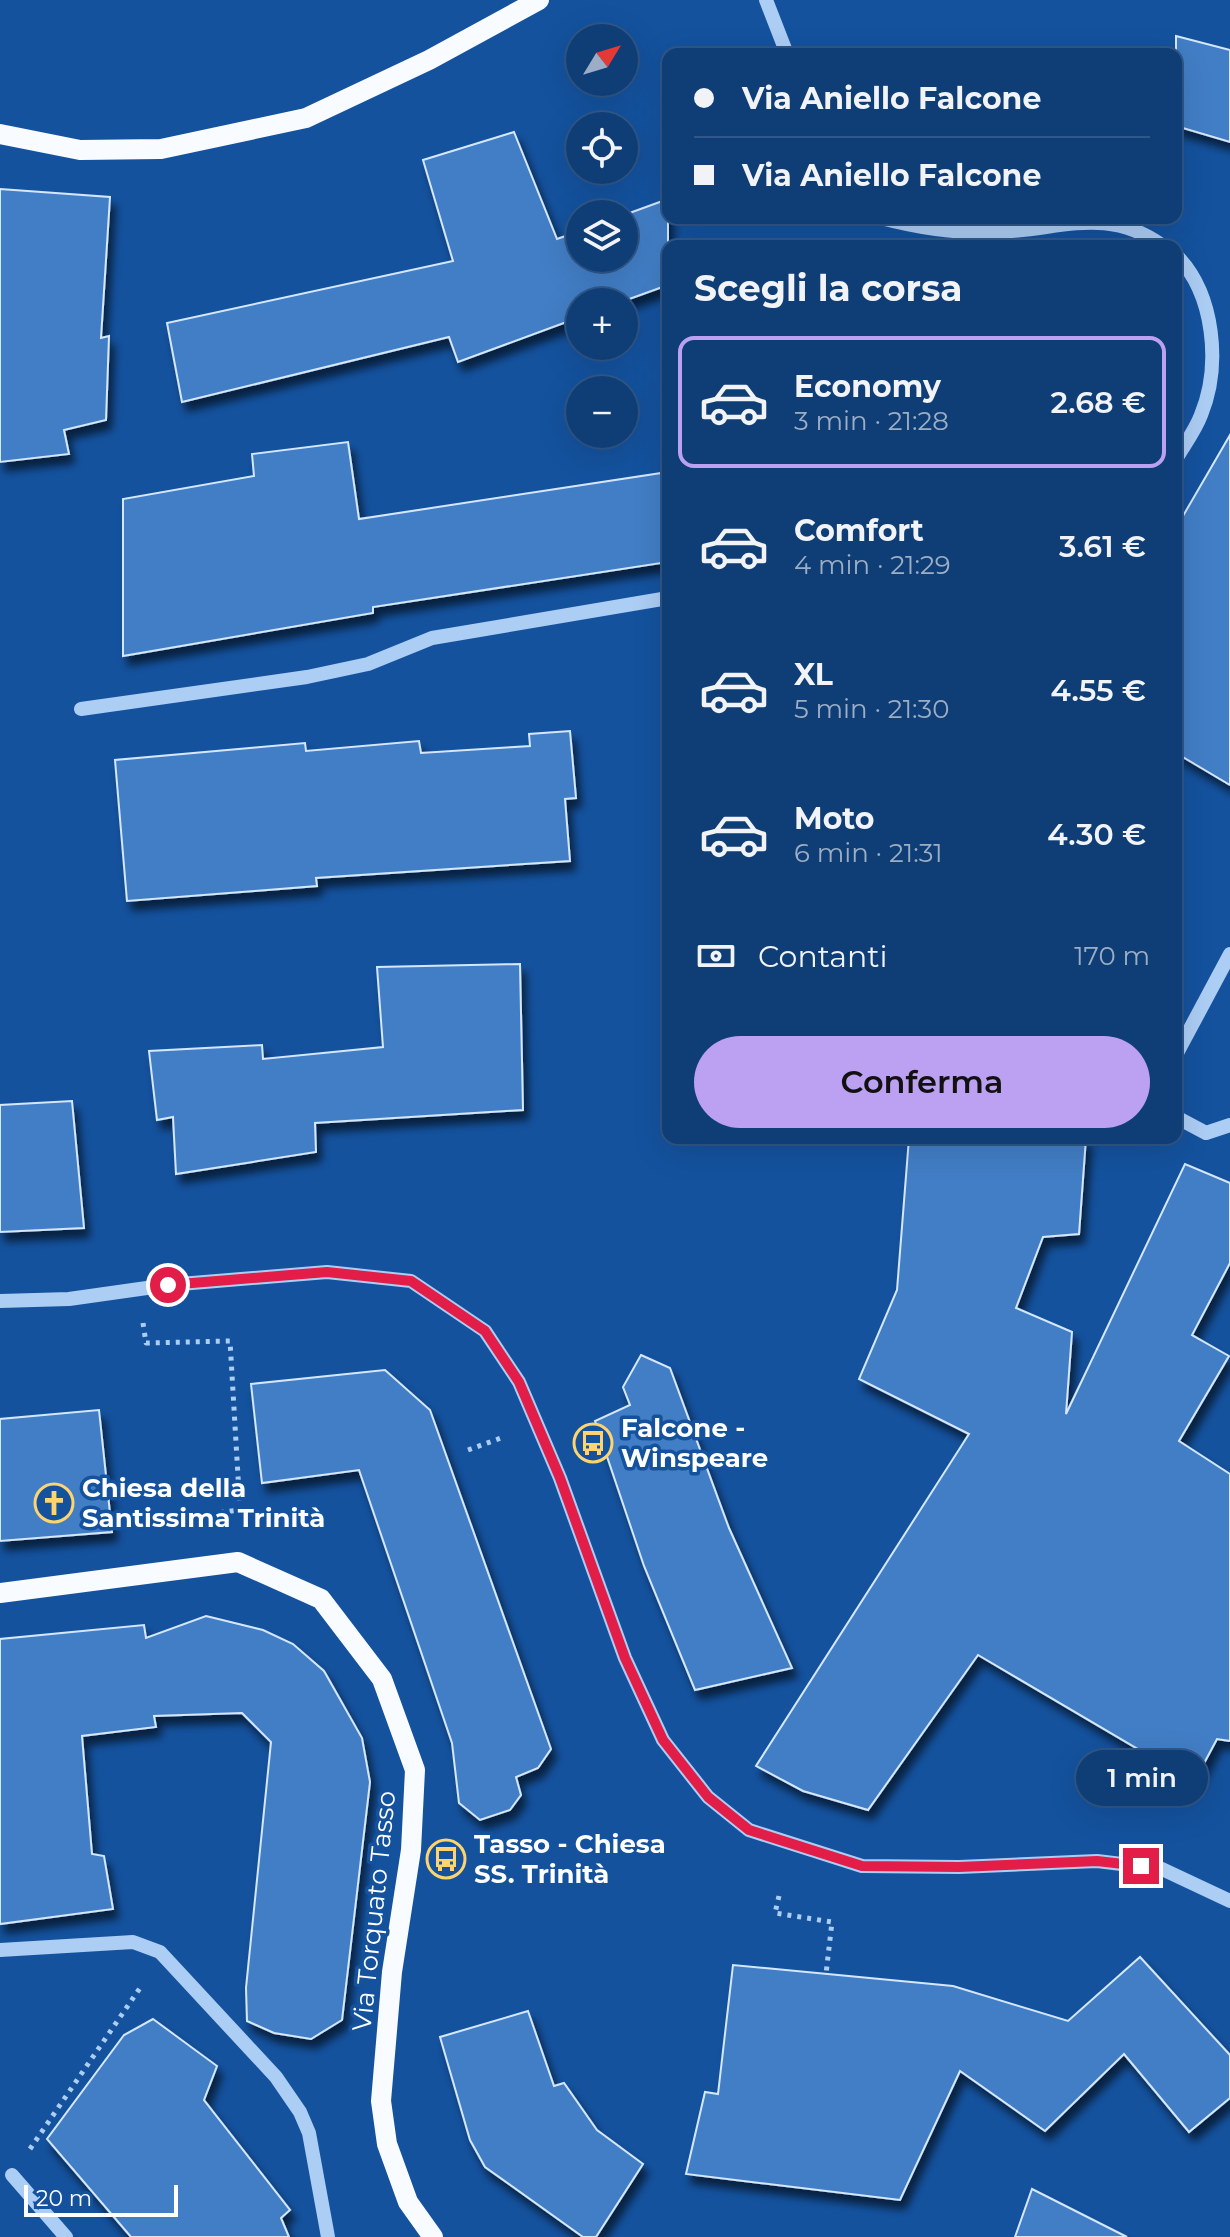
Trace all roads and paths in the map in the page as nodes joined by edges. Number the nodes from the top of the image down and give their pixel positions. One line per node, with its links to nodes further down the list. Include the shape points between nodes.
1 (539, 0): 4 (main road, via 306,118 161,149 80,150)
2 (766, 0): 3 (street)
3 (785, 48)
4 (0, 134)
5 (904, 224): 6 (street, via 997,233)
6 (1068, 224)
7 (1116, 224): 8 (street)
8 (1154, 240)
9 (1182, 265): 10 (street, via 1202,300 1215,358 1201,415)
10 (1182, 448)
11 (662, 599): 12 (street, via 432,638 368,664 307,677)
12 (81, 709)
13 (1230, 954): 14 (street)
14 (1182, 1044)
15 (1182, 1120): 16 (street, via 1206,1133)
16 (1230, 1125)
17 (0, 1301): 24 (street, via 69,1299 327,1272 411,1281 485,1331 519,1382 625,1658 663,1740 708,1797 749,1830 862,1866 1097,1861 1162,1869)
18 (143, 1323): 21 (path, via 146,1343 230,1341 240,1510)
19 (501, 1438): 20 (path)
20 (468, 1450)
21 (222, 1512)
22 (0, 1593): 29 (main road, Via Torquato Tasso, via 238,1562 321,1599 382,1679 415,1770 411,1850 392,1972 381,2101 387,2144)
23 (779, 1896): 26 (path, via 775,1913 832,1922)
24 (1230, 1901)
25 (0, 1950): 31 (street, via 133,1942 160,1952 276,2077 300,2112 309,2133)
26 (826, 1974)
27 (142, 1985): 28 (path)
28 (12, 2175): 30 (street)
29 (423, 2233)
30 (66, 2237)
31 (328, 2237)

